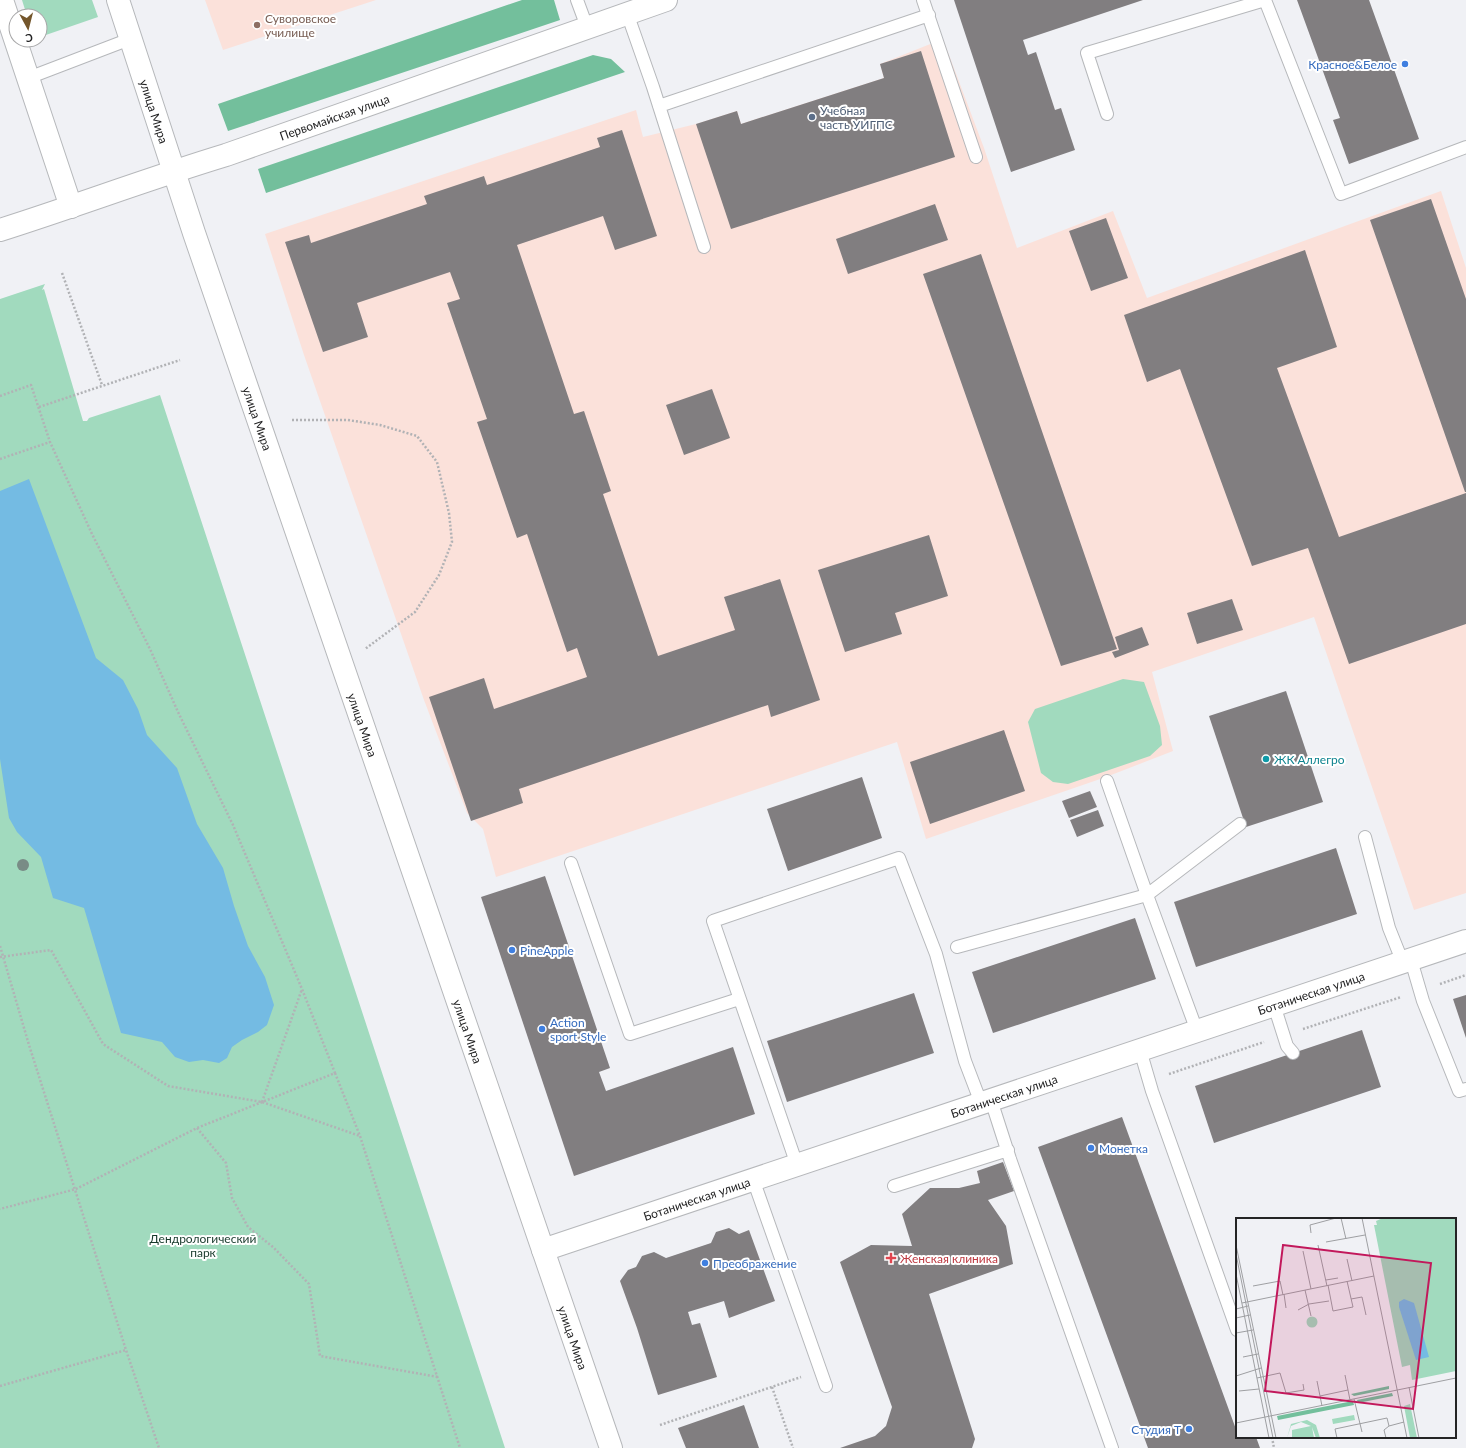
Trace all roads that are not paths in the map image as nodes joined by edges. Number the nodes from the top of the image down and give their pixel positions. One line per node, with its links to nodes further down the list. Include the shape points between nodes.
1 (2, 0): 10 (street)
2 (118, 0): 9 (street, улица Мира)
3 (576, 0): 8 (lane)
4 (666, 0): 6 (street, Первомайская улица)
5 (923, 0): 7 (lane)
6 (627, 13): 8 (street, Первомайская улица); 11 (lane)
7 (929, 15): 11 (lane); 14 (lane)
8 (587, 27): 15 (street, Первомайская улица)
9 (130, 39): 10 (lane); 15 (street, улица Мира)
10 (28, 78): 16 (street)
11 (658, 106): 18 (lane)
12 (1107, 114): 13 (lane, via 1086,52 1265,0 1341,194)
13 (1466, 147)
14 (976, 157)
15 (175, 171): 16 (street, Первомайская улица); 38 (street, улица Мира)
16 (71, 207): 17 (street, Первомайская улица)
17 (0, 230)
18 (704, 247)
19 (1107, 781): 23 (lane)
20 (1240, 824): 23 (lane)
21 (1365, 837): 26 (lane, via 1389,928)
22 (572, 863): 27 (lane, via 630,1034)
23 (1147, 895): 25 (lane); 29 (lane)
24 (1466, 941): 26 (street, Ботаническая улица)
25 (956, 948)
26 (1407, 961): 28 (street, Ботаническая улица); 32 (lane, via 1459,1091)
27 (740, 999): 33 (lane, via 713,921 899,858 936,954 965,1061); 35 (lane)
28 (1274, 1005): 29 (street, Ботаническая улица); 31 (lane, via 1287,1046)
29 (1197, 1031): 30 (street, Ботаническая улица)
30 (1140, 1050): 33 (street, Ботаническая улица); 39 (lane, via 1152,1091)
31 (1293, 1053)
32 (1466, 1089)
33 (986, 1102): 34 (lane); 35 (street, Ботаническая улица)
34 (1008, 1150): 37 (lane); 42 (lane)
35 (797, 1165): 36 (street, Ботаническая улица)
36 (753, 1179): 38 (street, Ботаническая улица); 40 (lane)
37 (894, 1186)
38 (543, 1250): 41 (street, улица Мира)
39 (1236, 1327)
40 (826, 1386)
41 (611, 1448)
42 (1112, 1448)

